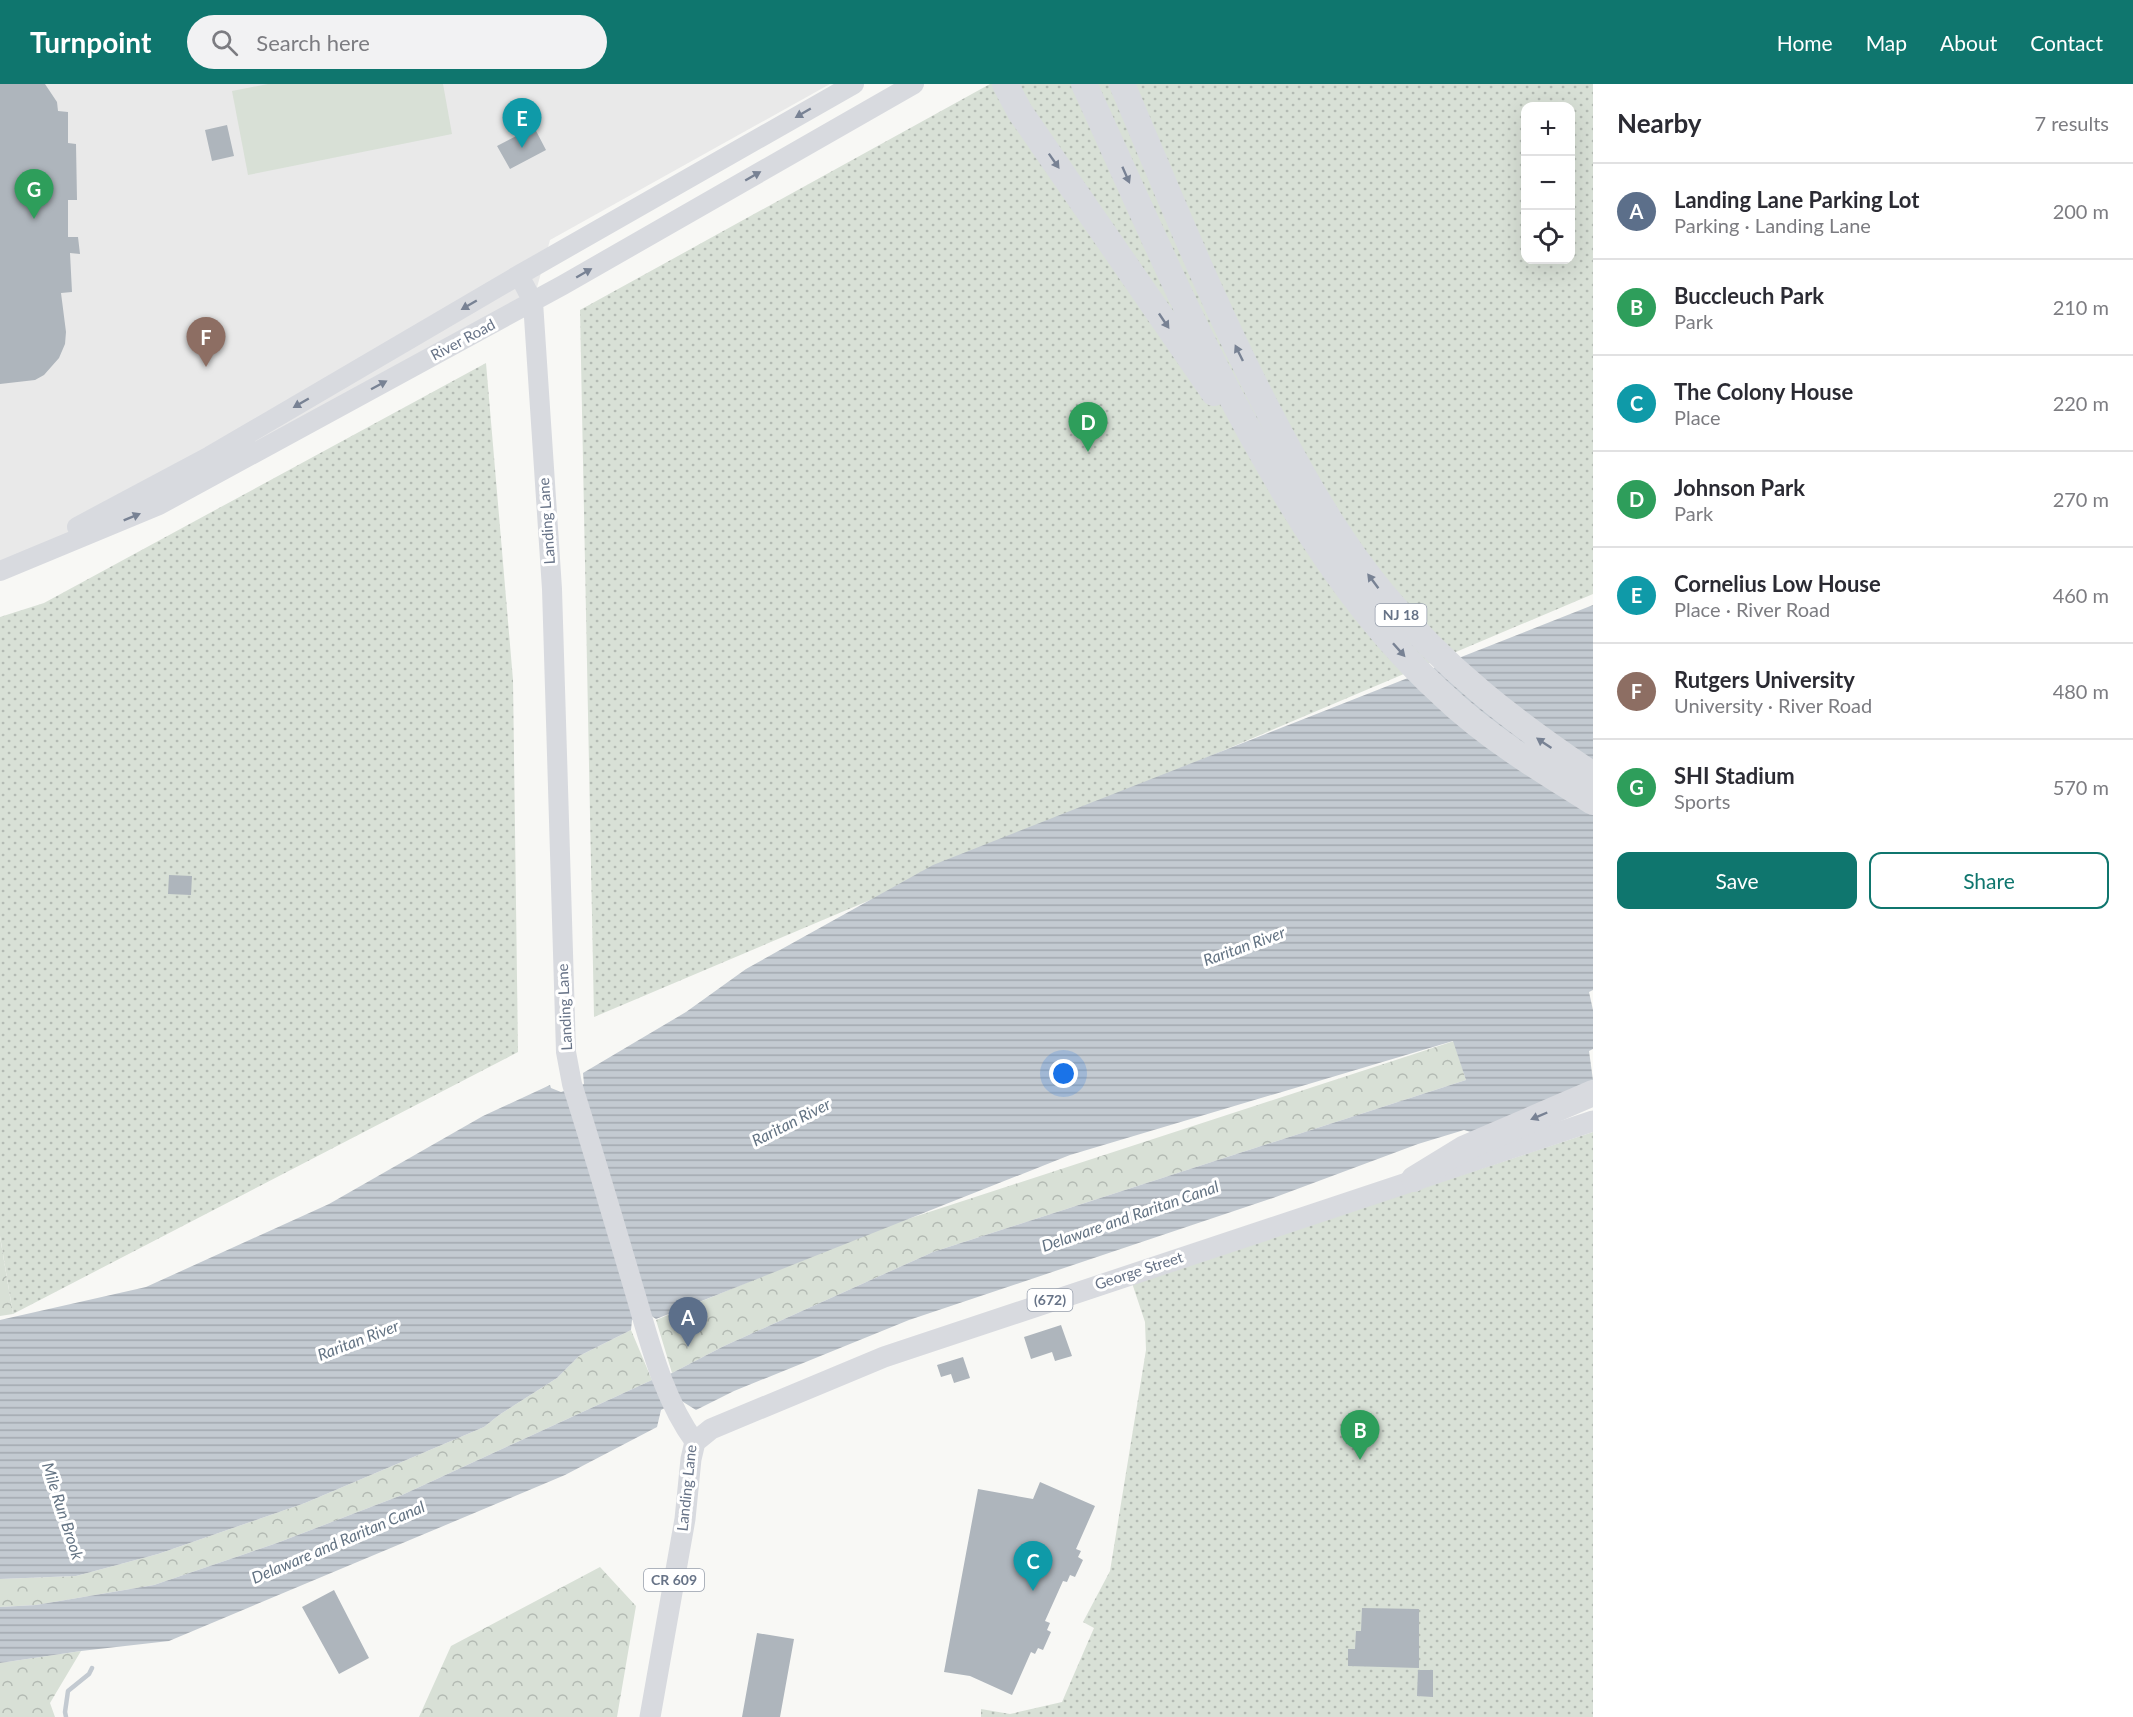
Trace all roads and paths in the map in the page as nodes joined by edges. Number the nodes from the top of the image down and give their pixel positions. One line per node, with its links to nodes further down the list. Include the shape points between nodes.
1 (854, 84): 8 (main road, River Road, one-way to 8)
2 (914, 84): 9 (main road, River Road, one-way to 2)
3 (983, 84): 7 (highway)
4 (1005, 84): 7 (highway)
5 (1084, 84): 10 (highway, one-way to 10)
6 (1125, 91): 12 (highway, NJ 18, one-way to 6, via 1468,683 1421,637 1346,546 1303,477 1235,347)
7 (1020, 112): 10 (highway, one-way to 10)
8 (519, 275): 9 (main road, Landing Lane); 11 (main road, River Road, one-way to 11, via 210,456)
9 (533, 302): 11 (main road, River Road, one-way to 9, via 159,505); 17 (main road, Landing Lane, via 552,589 566,1052 572,1084 656,1359 672,1406)
10 (1229, 406): 13 (highway, NJ 18, one-way to 13, via 1325,558 1401,653 1443,695 1522,758)
11 (0, 570)
12 (1593, 775)
13 (1593, 802)
14 (1593, 1093): 16 (highway, one-way to 16, via 1463,1149)
15 (1593, 1121): 16 (main road, George Street / (672))
16 (1414, 1179): 17 (main road, George Street / (672), via 884,1357 711,1429)
17 (695, 1442): 18 (main road, Landing Lane / CR 609)
18 (650, 1717)

